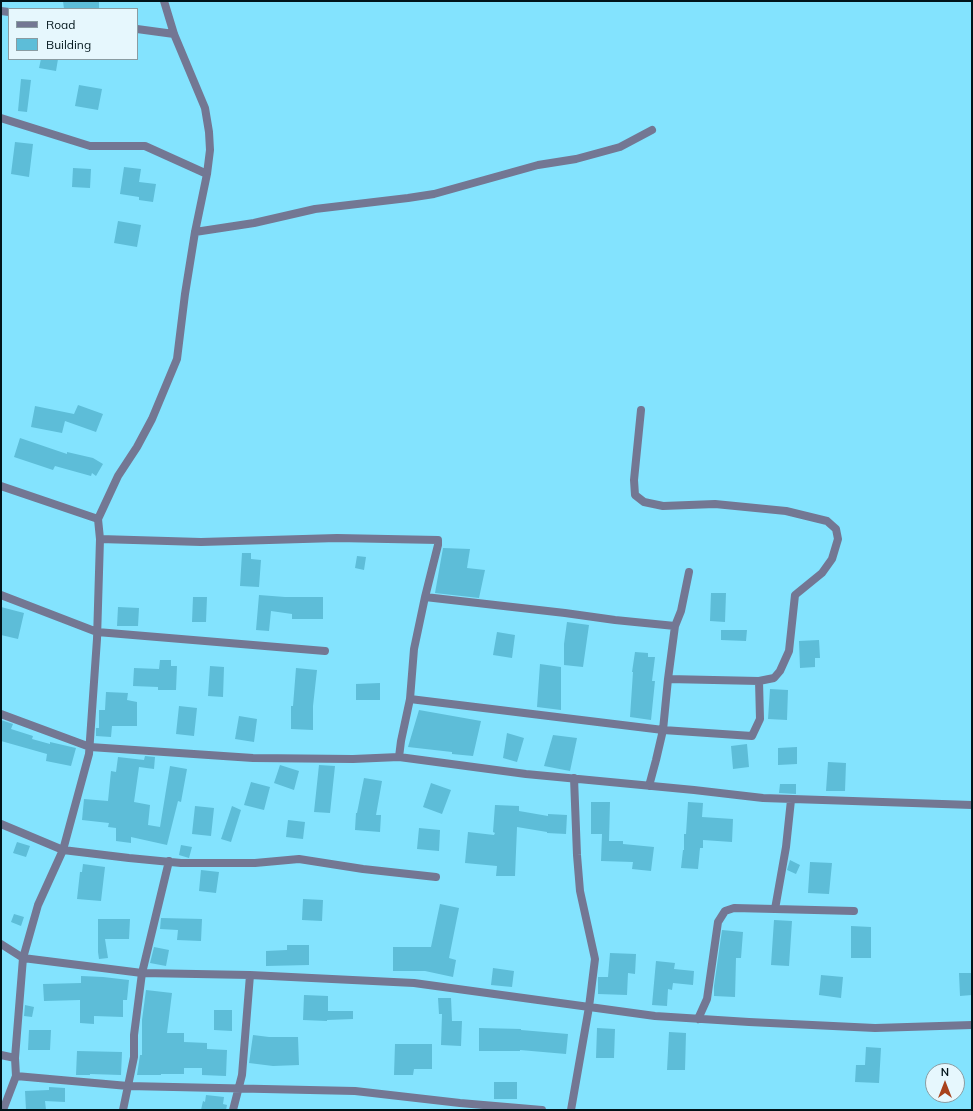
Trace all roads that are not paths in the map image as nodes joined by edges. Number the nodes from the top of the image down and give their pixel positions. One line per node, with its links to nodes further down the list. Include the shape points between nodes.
1 (164, 1): 3 (street)
2 (138, 29): 3 (street)
3 (174, 34): 6 (street, via 205,108 210,150)
4 (1, 118): 6 (street, via 90,146 145,146)
5 (652, 130): 7 (street, via 620,147 576,159 538,165 434,194 315,209 254,223)
6 (208, 174): 7 (street)
7 (195, 232): 10 (street, via 177,359 152,419 118,476)
8 (641, 410): 19 (street, via 634,480 635,495 644,502 663,506 715,504 786,511 827,521 836,529 838,538 832,559 822,573 795,595 789,651 780,671 774,678)
9 (1, 488): 10 (street)
10 (98, 519): 11 (street)
11 (100, 539): 14 (street, via 201,542 337,538 438,540); 16 (street)
12 (689, 572): 15 (street, via 681,611)
13 (1, 595): 16 (street)
14 (425, 597): 15 (street); 20 (street, via 414,649)
15 (675, 626): 18 (street)
16 (97, 632): 17 (street); 23 (street)
17 (325, 651)
18 (668, 679): 19 (street); 22 (street)
19 (759, 681): 22 (street, via 760,719 752,736)
20 (410, 699): 22 (street); 24 (street)
21 (1, 714): 23 (street)
22 (663, 730): 26 (street)
23 (90, 747): 24 (street, via 253,758); 30 (street)
24 (399, 757): 25 (street)
25 (574, 778): 26 (street); 39 (street, via 580,891 595,959)
26 (649, 786): 27 (street)
27 (791, 800): 28 (street); 33 (street)
28 (972, 805)
29 (1, 824): 30 (street)
30 (63, 850): 31 (street); 36 (street, via 38,905)
31 (169, 861): 32 (street, via 255,863 299,859); 37 (street)
32 (436, 878)
33 (775, 908): 34 (street); 40 (street, via 734,908 724,911 718,922 707,999)
34 (854, 911)
35 (1, 944): 36 (street)
36 (23, 958): 37 (street); 43 (street)
37 (142, 973): 38 (street); 45 (street, via 134,1057)
38 (250, 976): 39 (street, via 414,983); 46 (street, via 242,1075)
39 (589, 1006): 40 (street, via 655,1016); 51 (street)
40 (698, 1019): 41 (street, via 875,1028)
41 (972, 1025)
42 (1, 1054): 43 (street)
43 (15, 1058): 44 (street)
44 (16, 1076): 45 (street); 47 (street)
45 (128, 1086): 46 (street); 48 (street)
46 (238, 1089): 49 (street); 50 (street, via 355,1091)
47 (3, 1110)
48 (123, 1110)
49 (233, 1110)
50 (542, 1110)
51 (571, 1110)

